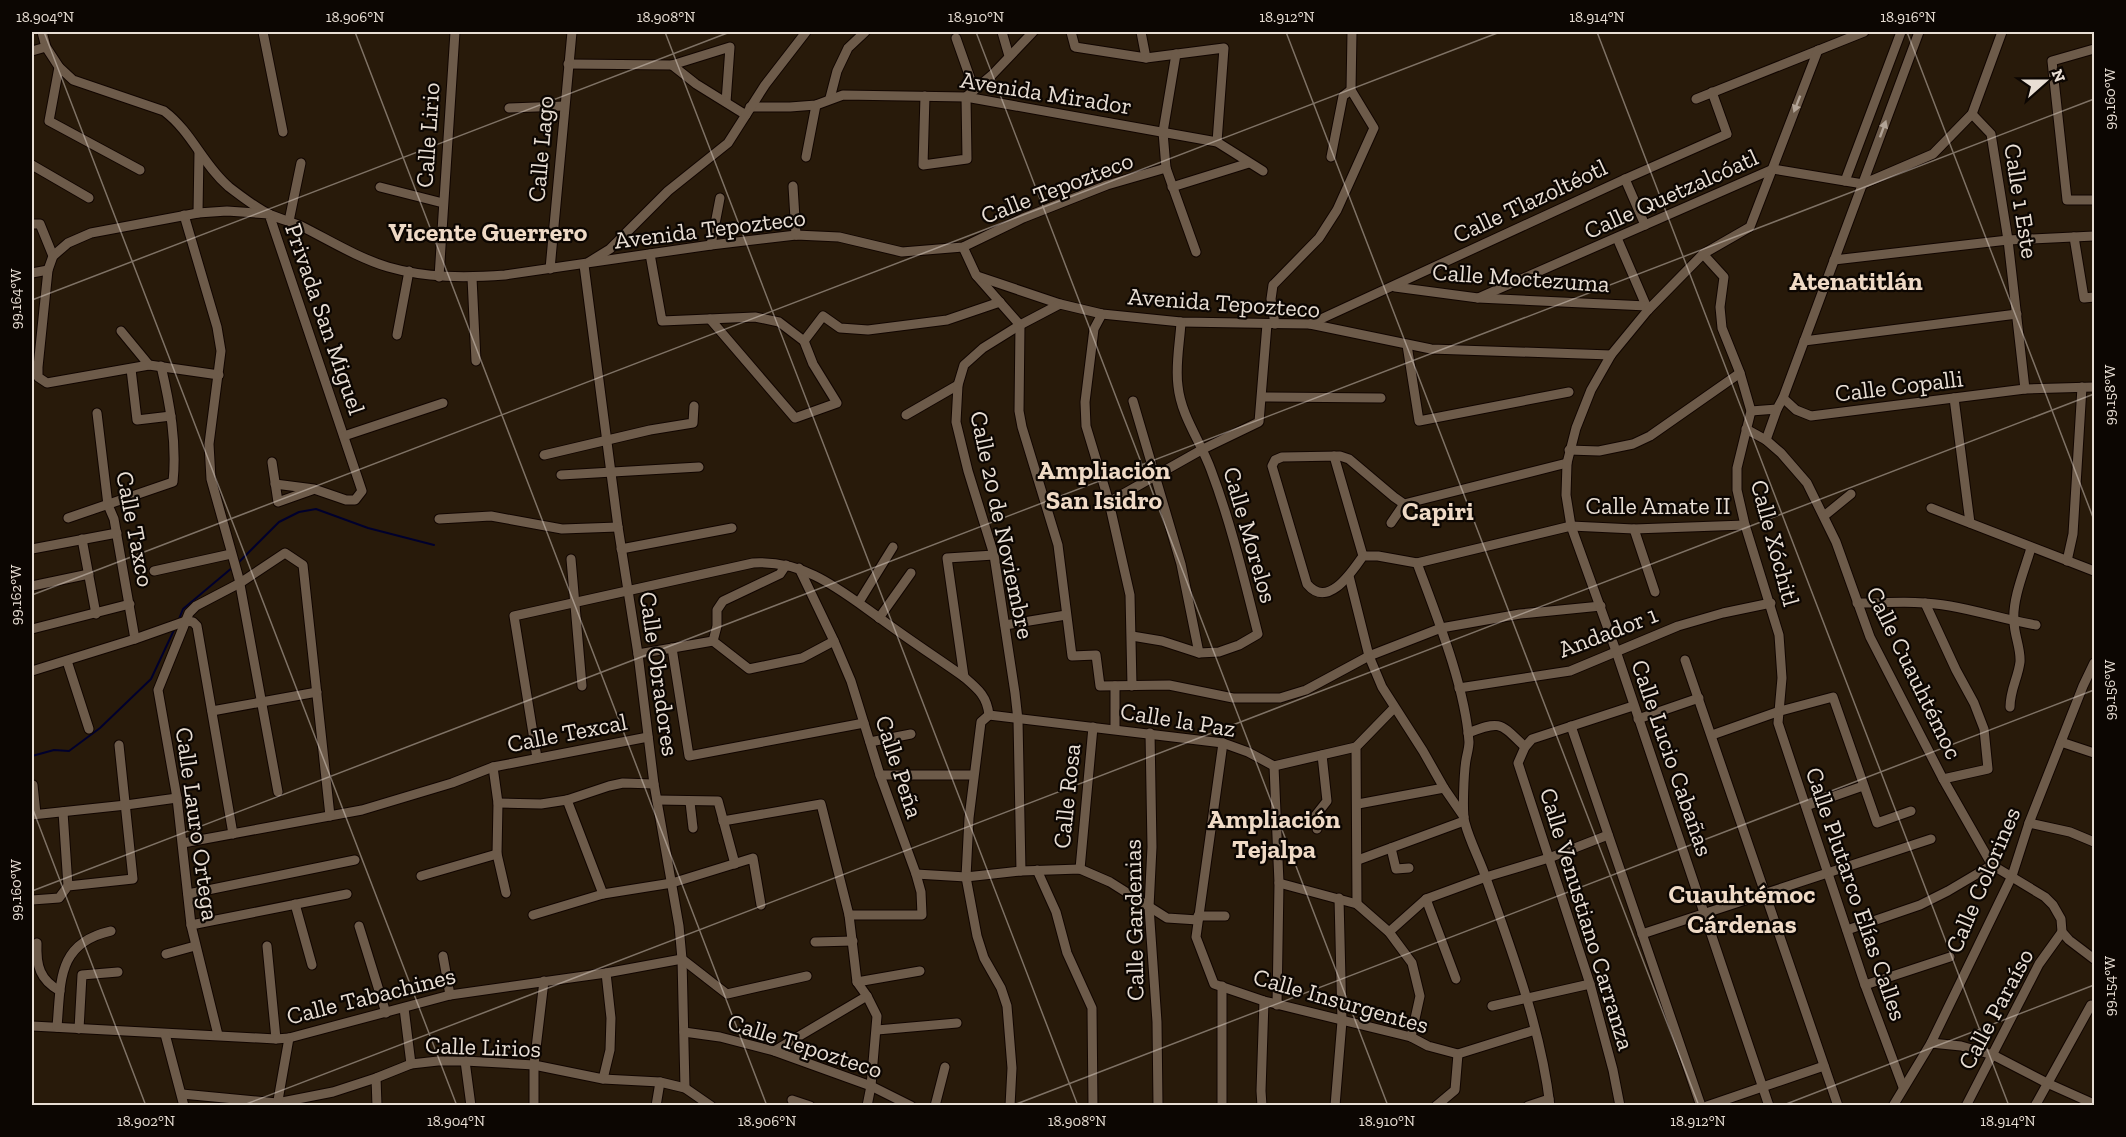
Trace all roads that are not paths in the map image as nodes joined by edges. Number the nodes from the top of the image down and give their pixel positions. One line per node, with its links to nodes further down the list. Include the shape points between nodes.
1 (42, 32): 17 (street)
2 (263, 32): 40 (street)
3 (455, 32): 62 (street, Calle Lirio)
4 (572, 32): 24 (street, Calle Lago)
5 (806, 32): 38 (street)
6 (865, 32): 32 (street, via 848,48 837,70)
7 (1002, 32): 22 (street)
8 (1033, 32): 22 (street)
9 (1071, 32): 23 (street, via 1075,47)
10 (1141, 32): 23 (street)
11 (1352, 32): 28 (street)
12 (1864, 32): 19 (street)
13 (1901, 32): 54 (street)
14 (1919, 32): 55 (street, one-way to 14)
15 (2002, 32): 39 (street)
16 (956, 38): 27 (street)
17 (46, 47): 20 (street); 26 (street)
18 (2094, 49): 61 (street, via 2052,62 2067,200)
19 (1818, 50): 29 (street); 50 (street, Calle Lucio Cabañas, one-way to 50)
20 (32, 51)
21 (1176, 54): 23 (street); 41 (street); 42 (street, via 1224,48)
22 (1009, 56): 27 (street)
23 (1146, 58)
24 (568, 64): 25 (street); 36 (street, Calle Lago)
25 (672, 64): 34 (street); 34 (street, via 730,47)
26 (59, 67): 43 (street, Avenida Tepozteco, via 87,86 164,111 187,133); 51 (street, via 49,121)
27 (974, 89): 31 (street)
28 (1351, 90): 45 (street, via 1343,96); 100 (street, via 1374,128 1337,210 1319,238 1273,285)
29 (1712, 93): 33 (street); 53 (street, Calle Tlazoltéotl, via 1727,134)
30 (925, 96): 31 (street, Avenida Mirador); 31 (street, via 923,165 967,159); 32 (street, Avenida Mirador, via 843,95)
31 (966, 97): 41 (street, Avenida Mirador)
32 (830, 99): 35 (street, Avenida Mirador)
33 (1696, 99)
34 (726, 102): 38 (street)
35 (816, 105): 38 (street, Avenida Mirador); 44 (street)
36 (564, 106): 37 (street); 82 (street, Calle Lago)
37 (509, 108)
38 (748, 111): 81 (street, via 728,143 668,191 610,249)
39 (1972, 114): 55 (street, via 1933,154); 73 (street, Calle 1 Este, via 1991,134)
40 (284, 132)
41 (1163, 132): 42 (street, Avenida Mirador); 49 (street)
42 (1217, 142): 47 (street, Avenida Mirador)
43 (198, 152): 63 (street); 64 (street, Avenida Tepozteco, via 230,187)
44 (806, 157)
45 (1331, 157)
46 (301, 163): 66 (street)
47 (1249, 163): 52 (street, Avenida Mirador); 58 (street)
48 (32, 165): 59 (street)
49 (1166, 168): 58 (street); 75 (street, Calle Tepozteco, via 1096,189)
50 (1773, 169): 54 (street, Calle Quetzalcóatl); 68 (street, Calle Quetzalcóatl); 78 (street, Calle Lucio Cabañas, via 1750,227)
51 (140, 170)
52 (1263, 171)
53 (1625, 179): 68 (street); 89 (street, Calle Tlazoltéotl)
54 (1845, 181): 55 (street, Calle Quetzalcóatl)
55 (1863, 184): 80 (street)
56 (793, 186): 69 (street)
57 (380, 187): 62 (street)
58 (1172, 187): 76 (street)
59 (89, 198)
60 (720, 198): 74 (street)
61 (2094, 200)
62 (443, 203): 87 (street, Calle Lirio)
63 (198, 213): 64 (street); 65 (street)
64 (269, 214): 66 (street, Avenida Tepozteco); 132 (street, Privada San Miguel)
65 (183, 215): 79 (street, via 91,233 68,243); 113 (street, via 217,327)
66 (289, 221): 84 (street, Avenida Tepozteco, via 368,259)
67 (32, 224): 79 (street, via 40,224)
68 (1645, 225): 72 (street, Calle Quetzalcóatl)
69 (796, 235): 74 (street, Avenida Tepozteco); 75 (street, Avenida Tepozteco, via 839,237 902,252)
70 (2094, 236): 71 (street)
71 (2074, 237): 73 (street); 90 (street, via 2084,297)
72 (1617, 238): 91 (street, Calle Quetzalcóatl); 94 (street)
73 (2008, 240): 80 (street); 96 (street, Calle 1 Este)
74 (711, 245): 77 (street, Avenida Tepozteco)
75 (963, 247): 86 (street)
76 (1196, 252)
77 (650, 254): 81 (street, Avenida Tepozteco); 97 (street, via 662,321)
78 (1702, 254): 94 (street, Calle Lucio Cabañas); 112 (street, via 1724,277 1722,328)
79 (53, 256): 83 (street)
80 (1834, 260): 105 (street)
81 (584, 265): 82 (street, Avenida Tepozteco); 134 (street, Calle Obradores)
82 (550, 269): 88 (street, Avenida Tepozteco)
83 (48, 270): 85 (street); 111 (street, via 38,377 47,382)
84 (409, 272): 87 (street, Avenida Tepozteco); 103 (street)
85 (32, 273)
86 (976, 275): 92 (street); 93 (street, Avenida Tepozteco)
87 (439, 277): 88 (street, Avenida Tepozteco)
88 (472, 278): 108 (street)
89 (1392, 287): 91 (street, Calle Moctezuma); 101 (street, Calle Tlazoltéotl)
90 (2094, 297)
91 (1478, 298): 94 (street, Calle Moctezuma)
92 (1000, 302): 99 (street); 104 (street, via 947,320 868,330 840,328 823,316)
93 (1055, 302): 95 (street, Avenida Tepozteco); 99 (street)
94 (1648, 308): 107 (street, Calle Lucio Cabañas)
95 (1102, 314): 98 (street, Avenida Tepozteco); 148 (street, via 1094,329 1085,402 1086,426)
96 (2017, 314): 105 (street); 117 (street, Calle 1 Este)
97 (710, 319): 104 (street, via 755,317 779,322); 104 (street, via 795,418 837,403)
98 (1181, 322): 100 (street, Avenida Tepozteco); 135 (street, Calle Morelos, via 1177,384 1186,417)
99 (1018, 323): 114 (street, Calle 20 de Noviembre, via 964,365); 193 (street, via 1021,419 1058,541)
100 (1271, 324): 101 (street, Avenida Tepozteco); 119 (street)
101 (1310, 324): 106 (street, Avenida Tepozteco)
102 (121, 331): 109 (street)
103 (397, 335)
104 (804, 341)
105 (1804, 341): 121 (street)
106 (1407, 345): 107 (street, Avenida Tepozteco); 118 (street, via 1419,421)
107 (1611, 356): 136 (street, Calle Lucio Cabañas, via 1591,390)
108 (476, 361)
109 (149, 365): 110 (street); 111 (street)
110 (161, 366): 113 (street); 130 (street)
111 (131, 369): 130 (street, via 137,420)
112 (1740, 373): 127 (street); 136 (street, via 1633,444 1599,451)
113 (219, 375): 170 (street, via 209,444 212,479)
114 (958, 386): 129 (street); 168 (street, Calle 20 de Noviembre, via 956,422)
115 (2082, 387): 116 (street, Calle Copalli); 117 (street, Calle Copalli); 172 (street, via 2073,534)
116 (2094, 387)
117 (2025, 389): 122 (street, Calle Copalli)
118 (1569, 392)
119 (1262, 397): 120 (street); 135 (street, via 1259,422)
120 (1381, 398)
121 (1783, 398): 122 (street, Calle Copalli, via 1811,417); 126 (street)
122 (1954, 398): 156 (street)
123 (1133, 401): 144 (street)
124 (443, 403): 132 (street, Privada San Miguel)
125 (694, 406): 134 (street, via 693,423)
126 (1777, 409): 127 (street); 133 (street)
127 (1751, 411): 131 (street, Calle Xóchitl)
128 (97, 413): 150 (street, Calle Taxco)
129 (906, 415)
130 (171, 416): 150 (street, via 173,482)
131 (1746, 429): 133 (street, Calle Cuauhtémoc); 157 (street, Calle Xóchitl, via 1737,468 1737,490)
132 (344, 436): 146 (street, Privada San Miguel, via 362,491 355,500 346,500)
133 (1766, 440): 152 (street, Calle Cuauhtémoc, via 1807,483)
134 (606, 441): 137 (street); 142 (street, Calle Obradores)
135 (1203, 450): 144 (street); 207 (street, Calle Morelos, via 1258,634 1219,652)
136 (1569, 450): 140 (street, Calle Lucio Cabañas)
137 (544, 455)
138 (1334, 456): 149 (street, via 1350,459); 169 (street); 180 (street, via 1282,457 1272,466 1307,584 1313,592 1323,594)
139 (272, 462): 145 (street)
140 (1567, 463): 149 (street); 158 (street, Calle Lucio Cabañas, via 1566,495)
141 (699, 467): 142 (street)
142 (610, 472): 143 (street); 159 (street, Calle Obradores)
143 (561, 475)
144 (1156, 475): 148 (street); 207 (street)
145 (275, 484): 146 (street); 146 (street, via 278,502)
146 (314, 489)
147 (1851, 494): 152 (street)
148 (1109, 502): 201 (street, via 1130,595)
149 (1404, 504): 155 (street)
150 (108, 505): 153 (street); 162 (street, Calle Taxco)
151 (1931, 508): 156 (street)
152 (1824, 516): 188 (street, Calle Cuauhtémoc)
153 (68, 518)
154 (439, 519): 159 (street, via 491,516 562,529)
155 (1391, 523)
156 (1970, 524): 165 (street)
157 (1745, 525): 161 (street, Calle Amate II); 187 (street, Calle Xóchitl)
158 (1571, 526): 161 (street, Calle Amate II); 173 (street, Calle Amate II); 191 (street, Calle Lucio Cabañas)
159 (618, 528): 167 (street, Calle Obradores)
160 (732, 528): 167 (street)
161 (1634, 529): 184 (street)
162 (117, 533): 163 (street); 190 (street, Calle Taxco)
163 (77, 540): 166 (street); 179 (street)
164 (893, 547): 186 (street)
165 (2031, 548): 172 (street); 195 (street)
166 (32, 549)
167 (621, 554): 183 (street, Calle Obradores)
168 (993, 555): 197 (street, Calle 20 de Noviembre); 214 (street, via 947,558)
169 (1363, 556): 173 (street); 180 (street)
170 (232, 558): 176 (street); 181 (street)
171 (571, 559): 185 (street)
172 (2067, 561): 177 (street)
173 (1418, 564): 199 (street)
174 (786, 565): 175 (street); 183 (street, via 753,563); 203 (street, via 780,574 723,601 717,610)
175 (799, 568): 186 (street); 204 (street, Calle Peña)
176 (154, 571)
177 (2094, 571)
178 (911, 573): 194 (street)
179 (89, 574): 182 (street); 192 (street)
180 (1349, 576): 209 (street)
181 (240, 581): 196 (street, via 196,606); 221 (street, via 285,553 303,565); 223 (street)
182 (32, 586)
183 (628, 591): 185 (street); 208 (street, Calle Obradores)
184 (1655, 592)
185 (574, 602): 218 (street); 250 (street, via 514,616)
186 (859, 602): 194 (street)
187 (1770, 603): 206 (street, Andador 1, via 1701,618); 228 (street, Calle Xóchitl, via 1779,635 1782,678)
188 (1857, 603): 189 (street); 255 (street, Calle Cuauhtémoc, via 1874,646)
189 (1925, 603): 195 (street); 255 (street, via 1984,729 1988,769)
190 (130, 604): 192 (street); 202 (street, Calle Taxco)
191 (1601, 606): 199 (street, via 1520,614); 206 (street, Calle Lucio Cabañas)
192 (96, 614): 200 (street)
193 (1066, 615): 197 (street); 215 (street, via 1072,656 1096,655 1100,686)
194 (879, 618): 214 (street)
195 (2014, 621): 198 (street); 225 (street, via 2020,663)
196 (183, 622): 202 (street); 227 (street, via 197,626); 261 (street, Calle Lauro Ortega, via 158,690)
197 (1005, 625): 231 (street, Calle 20 de Noviembre)
198 (2036, 625)
199 (1441, 628): 209 (street); 219 (street)
200 (32, 629)
201 (1132, 636): 207 (street, Calle Morelos); 216 (street)
202 (135, 639): 211 (street)
203 (713, 640): 204 (street, via 749,669 802,658); 205 (street)
204 (834, 640): 232 (street, Calle Peña)
205 (672, 648): 208 (street); 232 (street, via 689,756)
206 (1616, 651): 219 (street, Andador 1, via 1570,671); 224 (street, Calle Lucio Cabañas)
207 (1199, 653)
208 (638, 654): 241 (street, Calle Obradores)
209 (1369, 656): 216 (street, via 1306,690 1280,698 1233,698 1169,685); 226 (street)
210 (1685, 660): 222 (street)
211 (67, 661): 213 (street); 235 (street)
212 (2094, 663): 217 (street, Calle Colorines)
213 (32, 671)
214 (964, 677): 229 (street, via 981,691)
215 (1115, 686): 216 (street); 236 (street)
216 (1132, 686)
217 (2084, 686): 220 (street); 243 (street, Calle Colorines)
218 (582, 687)
219 (1459, 688): 238 (street)
220 (2094, 689)
221 (317, 692): 223 (street); 272 (street)
222 (1699, 698): 230 (street); 240 (street)
223 (262, 702): 227 (street); 260 (street)
224 (1633, 706): 230 (street, Calle Lucio Cabañas); 233 (street)
225 (2010, 707)
226 (1394, 708): 246 (street); 259 (street)
227 (212, 711): 278 (street)
228 (1778, 712): 240 (street); 258 (street, via 1833,697); 268 (street, Calle Plutarco Elías Calles, via 1781,736)
229 (989, 715): 231 (street, Calle la Paz); 254 (street, via 981,722)
230 (1638, 719): 315 (street, Calle Lucio Cabañas)
231 (1018, 720): 234 (street, Calle la Paz); 293 (street, Calle 20 de Noviembre)
232 (864, 723): 242 (street, Calle Peña)
233 (1571, 726): 247 (street, via 1532,739); 279 (street)
234 (1093, 727): 236 (street, Calle la Paz); 291 (street, Calle Rosa)
235 (89, 729)
236 (1115, 729): 237 (street, Calle la Paz)
237 (1150, 733): 244 (street, Calle la Paz); 314 (street, Calle Gardenias)
238 (1468, 733): 247 (street, via 1490,725 1503,726); 273 (street)
239 (911, 734): 242 (street)
240 (1712, 735): 307 (street)
241 (648, 737): 250 (street, Calle Texcal); 256 (street, Calle Obradores)
242 (870, 742): 253 (street, Calle Peña)
243 (2061, 742): 248 (street); 275 (street, Calle Colorines)
244 (1223, 743): 252 (street, Calle la Paz); 319 (street)
245 (119, 745): 267 (street)
246 (1356, 747): 249 (street); 266 (street)
247 (1525, 747): 285 (street, Calle Venustiano Carranza, via 1518,763)
248 (2094, 753)
249 (1322, 755): 252 (street); 277 (street, via 1327,801 1316,815)
250 (537, 758): 251 (street, Calle Texcal)
251 (493, 766): 265 (street); 272 (street, Calle Texcal, via 392,802)
252 (1274, 766): 301 (street)
253 (880, 775): 254 (street); 294 (street, Calle Peña)
254 (974, 775): 298 (street)
255 (1943, 779): 289 (street, Calle Cuauhtémoc)
256 (654, 784): 262 (street, via 623,783); 263 (street, Calle Obradores)
257 (33, 785): 271 (street)
258 (1863, 786): 268 (street); 269 (street, via 1877,823)
259 (1444, 788): 266 (street); 273 (street)
260 (278, 792)
261 (177, 798): 267 (street); 282 (street, Calle Lauro Ortega)
262 (567, 800): 265 (street); 306 (street)
263 (657, 800): 264 (street); 300 (street, Calle Obradores)
264 (690, 802): 274 (street, via 718,801); 276 (street)
265 (498, 803): 284 (street)
266 (1358, 804): 287 (street)
267 (126, 805): 270 (street); 302 (street, via 133,879)
268 (1806, 806): 295 (street, Calle Plutarco Elías Calles)
269 (1911, 811)
270 (63, 812): 271 (street); 302 (street)
271 (34, 814)
272 (330, 816): 278 (street, Calle Texcal)
273 (1464, 819): 283 (street); 299 (street)
274 (723, 821): 288 (street); 317 (street, via 821,804)
275 (2029, 823): 281 (street); 297 (street, Calle Colorines)
276 (693, 828)
277 (1317, 829)
278 (233, 834): 282 (street, Calle Texcal)
279 (1608, 835): 285 (street); 326 (street)
280 (1931, 839): 295 (street)
281 (2094, 842)
282 (183, 843): 303 (street, Calle Lauro Ortega)
283 (1391, 848): 287 (street); 290 (street, via 1396,869)
284 (497, 854): 296 (street); 305 (street)
285 (1549, 858): 299 (street); 345 (street, Calle Venustiano Carranza)
286 (355, 860): 303 (street)
287 (1358, 860): 312 (street)
288 (735, 864): 300 (street); 313 (street, via 753,858)
289 (1992, 865): 297 (street); 322 (street, via 1920,904)
290 (1409, 868)
291 (1080, 869): 292 (street); 314 (street)
292 (1037, 870): 293 (street); 404 (street, via 1092,1008)
293 (1021, 871): 298 (street)
294 (916, 874): 298 (street); 317 (street, Calle Peña, via 922,915)
295 (1827, 874): 307 (street); 322 (street, Calle Plutarco Elías Calles)
296 (421, 876)
297 (2012, 876): 325 (street, via 2053,905 2061,919); 371 (street, Calle Colorines)
298 (966, 877): 403 (street, via 977,936 1007,1006 1012,1068)
299 (1486, 877): 309 (street); 351 (street)
300 (672, 882): 306 (street); 335 (street, Calle Obradores)
301 (1279, 883): 308 (street); 353 (street)
302 (68, 886): 310 (street, via 59,898)
303 (188, 894): 320 (street, Calle Lauro Ortega)
304 (347, 894): 311 (street)
305 (506, 894)
306 (603, 894): 316 (street)
307 (1766, 894): 315 (street); 378 (street)
308 (1339, 898): 312 (street); 358 (street)
309 (1426, 898): 324 (street); 342 (street)
310 (32, 900)
311 (295, 904): 320 (street); 337 (street)
312 (1357, 904): 324 (street)
313 (761, 905)
314 (1149, 906): 319 (street, via 1167,918); 405 (street, Calle Gardenias)
315 (1704, 913): 326 (street); 385 (street, Calle Lucio Cabañas)
316 (533, 915)
317 (849, 915): 327 (street)
318 (1225, 916): 319 (street)
319 (1198, 918): 346 (street, via 1197,937 1204,961)
320 (191, 925): 330 (street, Calle Lauro Ortega)
321 (359, 926): 357 (street)
322 (1847, 930): 347 (street, Calle Plutarco Elías Calles)
323 (111, 931): 348 (street, via 94,935 74,950 65,965)
324 (1389, 932): 368 (street, via 1412,963 1420,996)
325 (2062, 932): 336 (street); 374 (street, Calle Paraíso, via 2039,964)
326 (1642, 934): 412 (street)
327 (853, 941): 328 (street); 344 (street)
328 (815, 942)
329 (37, 944): 348 (street, via 40,972 48,984)
330 (195, 946): 332 (street); 367 (street, Calle Lauro Ortega)
331 (267, 946): 370 (street)
332 (166, 954)
333 (443, 956): 349 (street)
334 (1950, 957): 347 (street)
335 (682, 959): 340 (street, Calle Tabachines); 341 (street, via 727,994); 365 (street, Calle Obradores)
336 (2094, 959)
337 (312, 965)
338 (920, 971): 344 (street)
339 (118, 972): 362 (street, via 82,975)
340 (606, 973): 343 (street, Calle Tabachines); 381 (street, via 611,1018 610,1050)
341 (807, 976)
342 (1456, 979)
343 (544, 981): 349 (street, Calle Tabachines); 377 (street)
344 (857, 982): 350 (street)
345 (1590, 984): 351 (street); 411 (street, Calle Venustiano Carranza)
346 (1218, 985): 352 (street, Calle Insurgentes); 406 (street)
347 (1865, 985): 387 (street, Calle Plutarco Elías Calles)
348 (60, 991): 361 (street)
349 (450, 995): 356 (street, Calle Tabachines)
350 (867, 996): 363 (street, via 877,1016); 372 (street)
351 (1526, 999): 355 (street); 364 (street)
352 (1264, 1001): 353 (street, Calle Insurgentes); 407 (street)
353 (1277, 1005): 358 (street, Calle Insurgentes)
354 (2091, 1005): 383 (street)
355 (1492, 1006)
356 (404, 1008): 357 (street, Calle Tabachines); 376 (street)
357 (386, 1012): 369 (street, Calle Tabachines)
358 (1342, 1022): 368 (street, Calle Insurgentes); 408 (street)
359 (957, 1023): 363 (street)
360 (32, 1026): 361 (street, Calle Tabachines)
361 (57, 1027): 362 (street, Calle Tabachines)
362 (79, 1029): 366 (street, Calle Tabachines)
363 (877, 1030): 384 (street)
364 (1535, 1030): 373 (street); 390 (street)
365 (684, 1032): 372 (street, Calle Tepozteco, via 720,1036); 386 (street, Calle Obradores)
366 (165, 1034): 367 (street, Calle Tabachines); 388 (street)
367 (218, 1035): 370 (street, Calle Tabachines)
368 (1411, 1037): 373 (street, Calle Insurgentes)
369 (289, 1038): 370 (street, Calle Tabachines); 391 (street)
370 (276, 1040)
371 (1931, 1043): 374 (street); 387 (street, Calle Colorines)
372 (774, 1051): 384 (street, Calle Tepozteco)
373 (1458, 1054): 409 (street, via 1455,1090)
374 (1993, 1055): 383 (street); 417 (street, Calle Paraíso)
375 (465, 1061): 376 (street, Calle Lirios); 377 (street, Calle Lirios); 395 (street)
376 (411, 1064): 380 (street, Calle Lirios)
377 (534, 1065): 381 (street, Calle Lirios); 396 (street)
378 (1824, 1066): 385 (street); 415 (street)
379 (945, 1067): 402 (street)
380 (376, 1078): 391 (street, Calle Lirios); 394 (street)
381 (603, 1079): 382 (street, Calle Lirios)
382 (660, 1082): 386 (street, Calle Lirios); 397 (street)
383 (2047, 1083): 392 (street); 418 (street)
384 (871, 1086): 400 (street); 401 (street, Calle Tepozteco)
385 (1763, 1087): 413 (street); 414 (street, Calle Lucio Cabañas)
386 (685, 1088): 398 (street, Calle Lirios)
387 (1903, 1088): 416 (street, Calle Colorines)
388 (182, 1094): 391 (street, Calle Lirios); 393 (street)
389 (792, 1100): 399 (street)
390 (1549, 1102): 410 (street)
391 (277, 1104)
392 (2094, 1104)
393 (184, 1106)
394 (377, 1106)
395 (471, 1106)
396 (534, 1106)
397 (656, 1106)
398 (711, 1106)
399 (810, 1106)
400 (867, 1106)
401 (911, 1106)
402 (935, 1106)
403 (1010, 1106)
404 (1093, 1106)
405 (1158, 1106)
406 (1222, 1106)
407 (1263, 1106)
408 (1335, 1106)
409 (1436, 1106)
410 (1528, 1106)
411 (1620, 1106)
412 (1701, 1106)
413 (1707, 1106)
414 (1769, 1106)
415 (1838, 1106)
416 (1893, 1106)
417 (1966, 1106)
418 (2035, 1106)

